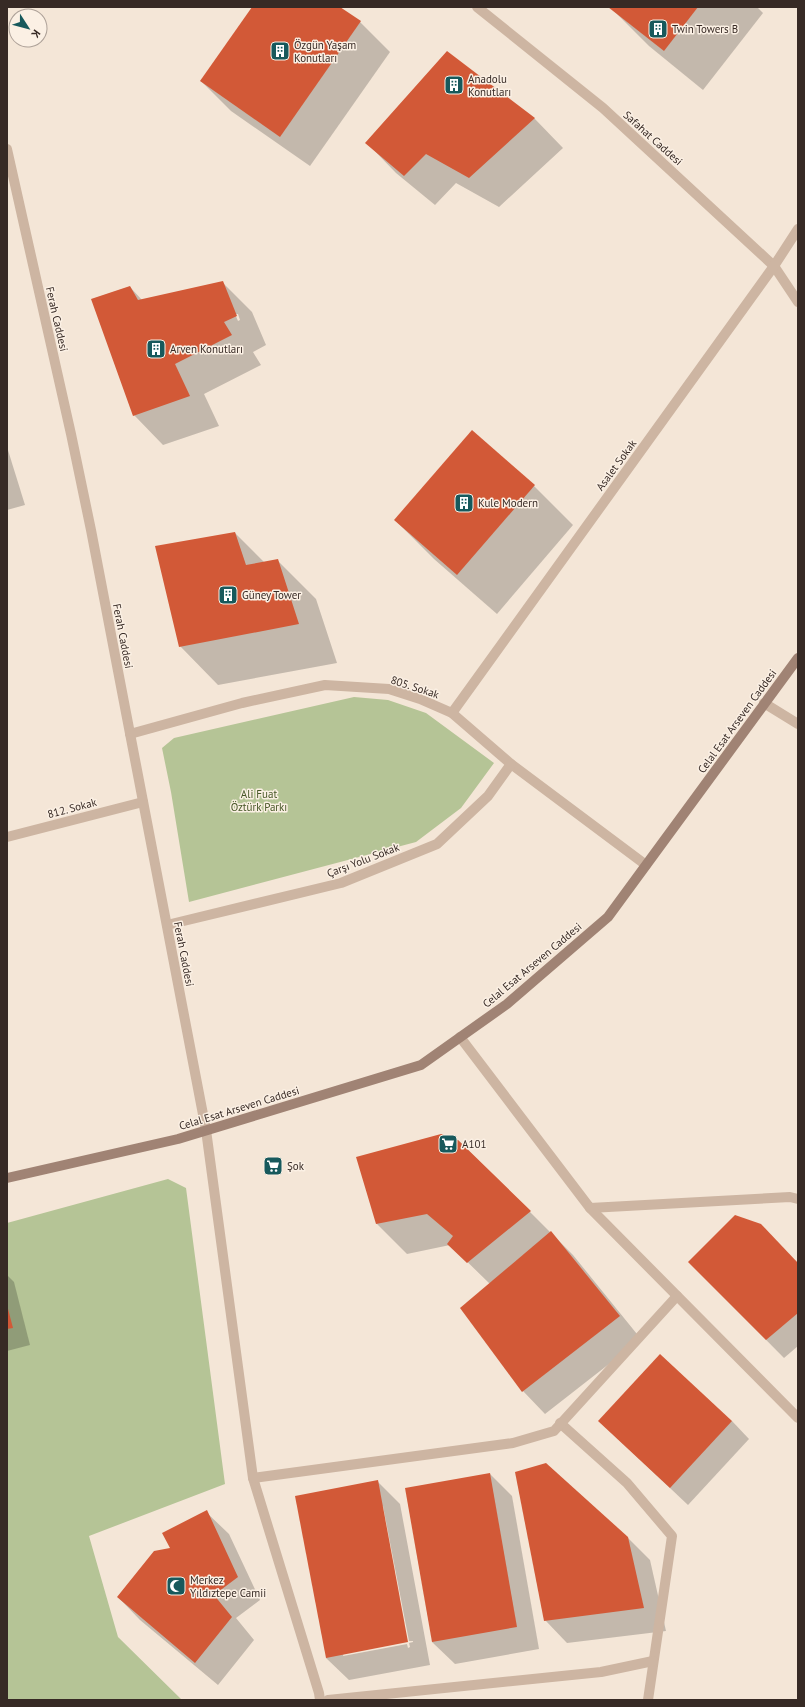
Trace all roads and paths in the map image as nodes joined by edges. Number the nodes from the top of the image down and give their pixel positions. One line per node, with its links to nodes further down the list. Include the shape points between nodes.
1 (477, 7): 4 (street, Safahat Caddesi, via 603,108)
2 (7, 148): 10 (street, Ferah Caddesi, via 71,434)
3 (798, 229): 4 (street, Asalet Sokak)
4 (774, 266): 5 (street, Safahat Caddesi); 8 (street, Asalet Sokak)
5 (798, 302)
6 (798, 658): 7 (main road, Celal Esat Arseven Caddesi)
7 (764, 704): 9 (street); 14 (main road, Celal Esat Arseven Caddesi)
8 (452, 713): 10 (street, 805. Sokak, via 420,699 389,690 325,685 242,703); 11 (street, 805. Sokak)
9 (798, 724)
10 (130, 734): 12 (street, Ferah Caddesi)
11 (511, 764): 14 (street, 805. Sokak); 15 (street, Çarşı Yolu Sokak, via 488,796 437,844 341,884)
12 (143, 802): 13 (street, 812. Sokak); 15 (street, Ferah Caddesi)
13 (7, 837)
14 (646, 865): 16 (main road, Celal Esat Arseven Caddesi, via 608,917 507,1004)
15 (167, 925): 17 (street, Ferah Caddesi)
16 (460, 1037): 17 (main road, Celal Esat Arseven Caddesi, via 421,1065); 20 (street)
17 (206, 1130): 18 (main road, Celal Esat Arseven Caddesi, via 178,1139); 24 (street, Ferah Caddesi)
18 (7, 1178)
19 (798, 1199): 20 (street, via 790,1197)
20 (590, 1208): 21 (street)
21 (677, 1296): 22 (street); 23 (street)
22 (798, 1418)
23 (560, 1423): 24 (street, via 554,1430 512,1443); 25 (street, via 627,1483 672,1536)
24 (253, 1478): 26 (street, Ferah Caddesi)
25 (653, 1661): 27 (street, via 600,1672); 28 (street)
26 (320, 1700)
27 (328, 1700)
28 (648, 1700)

